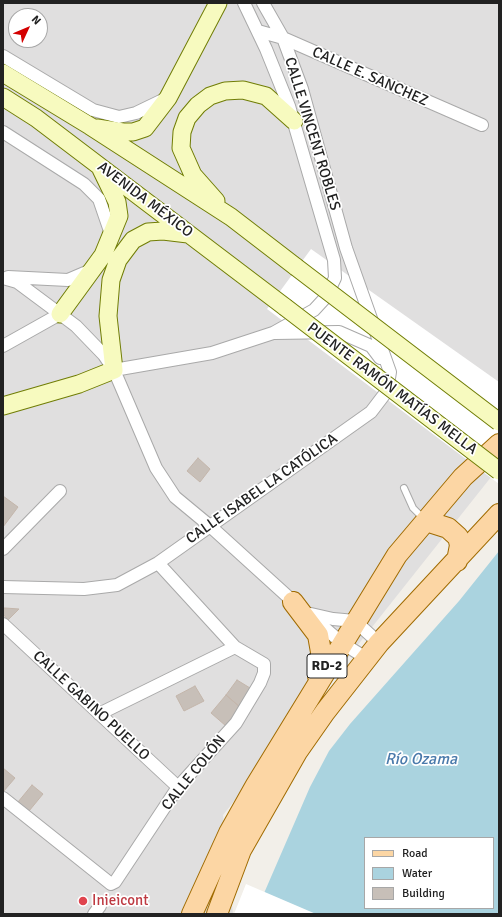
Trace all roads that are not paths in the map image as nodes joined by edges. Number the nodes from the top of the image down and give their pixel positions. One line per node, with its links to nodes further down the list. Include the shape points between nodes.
1 (218, 3): 9 (main road, AVENIDA MÉXICO)
2 (244, 3): 4 (street)
3 (263, 3): 5 (street, CALLE VINCENT ROBLES)
4 (258, 31): 5 (street, CALLE E. SANCHEZ); 10 (street)
5 (283, 38): 11 (street, CALLE E. SANCHEZ); 25 (street, CALLE VINCENT ROBLES, via 302,89 352,268)
6 (3, 56): 9 (street, via 93,110 119,117 136,113)
7 (3, 73): 12 (main road, AVENIDA MÉXICO)
8 (3, 97): 14 (main road, AVENIDA MÉXICO)
9 (168, 98): 12 (main road, AVENIDA MÉXICO, via 145,128 123,132)
10 (294, 121): 15 (main road, via 266,96 243,90 226,91 210,96 187,118 182,132 181,148 193,175); 22 (street, via 334,260 335,278 326,297 314,310)
11 (482, 125)
12 (90, 126): 15 (main road, AVENIDA MÉXICO)
13 (3, 132): 16 (street, via 84,184 98,199)
14 (99, 165): 16 (main road, via 117,202 119,216); 17 (main road, AVENIDA MÉXICO)
15 (230, 217): 27 (main road, AVENIDA MÉXICO, bridge)
16 (111, 234): 18 (main road, via 103,255)
17 (190, 235): 20 (main road, AVENIDA MÉXICO); 24 (main road, via 148,232 133,240 118,260 110,288 108,316)
18 (94, 268): 19 (street, via 68,280); 21 (main road)
19 (3, 277): 21 (street, via 16,282)
20 (285, 308): 29 (main road, PUENTE RAMÓN MATÍAS MELLA, bridge)
21 (60, 314): 23 (street); 24 (street, via 76,326 104,355)
22 (273, 333): 24 (street, via 212,352); 25 (street, via 340,332 371,346)
23 (3, 346)
24 (114, 370): 26 (main road, via 79,384); 34 (street, via 160,474 175,497)
25 (390, 372): 34 (street, CALLE ISABEL LA CATÓLICA, via 387,391 371,412)
26 (3, 406)
27 (499, 422)
28 (499, 444): 33 (main road, RD-2, via 464,477)
29 (499, 471)
30 (404, 488): 33 (lane, via 413,508)
31 (60, 491): 35 (street)
32 (499, 514): 36 (main road, RD-2)
33 (426, 521): 36 (main road, via 448,528 458,537 460,545); 40 (main road, RD-2, via 397,554)
34 (210, 526): 37 (street, CALLE ISABEL LA CATÓLICA); 39 (street)
35 (3, 549)
36 (457, 561): 43 (main road, RD-2)
37 (158, 563): 38 (street, CALLE ISABEL LA CATÓLICA, via 117,585 84,590); 44 (street)
38 (3, 587)
39 (300, 607): 40 (street, via 333,620); 42 (street); 46 (main road, via 318,635 321,652 320,669)
40 (355, 621): 42 (main road, RD-2); 43 (street)
41 (3, 624): 47 (street, CALLE GABINO PUELLO)
42 (342, 643): 45 (street); 46 (main road, RD-2)
43 (379, 643): 45 (main road, RD-2)
44 (235, 647): 47 (street); 48 (street, CALLE COLÓN, via 264,664 260,684 236,722)
45 (366, 658): 51 (main road, RD-2, via 301,746 269,799 241,850)
46 (313, 690): 50 (main road, RD-2, via 229,833)
47 (99, 714): 48 (street, CALLE GABINO PUELLO)
48 (178, 788): 49 (street, CALLE COLÓN, via 115,882 111,884)
49 (3, 798)
50 (194, 908): 51 (main road)
51 (220, 913)

